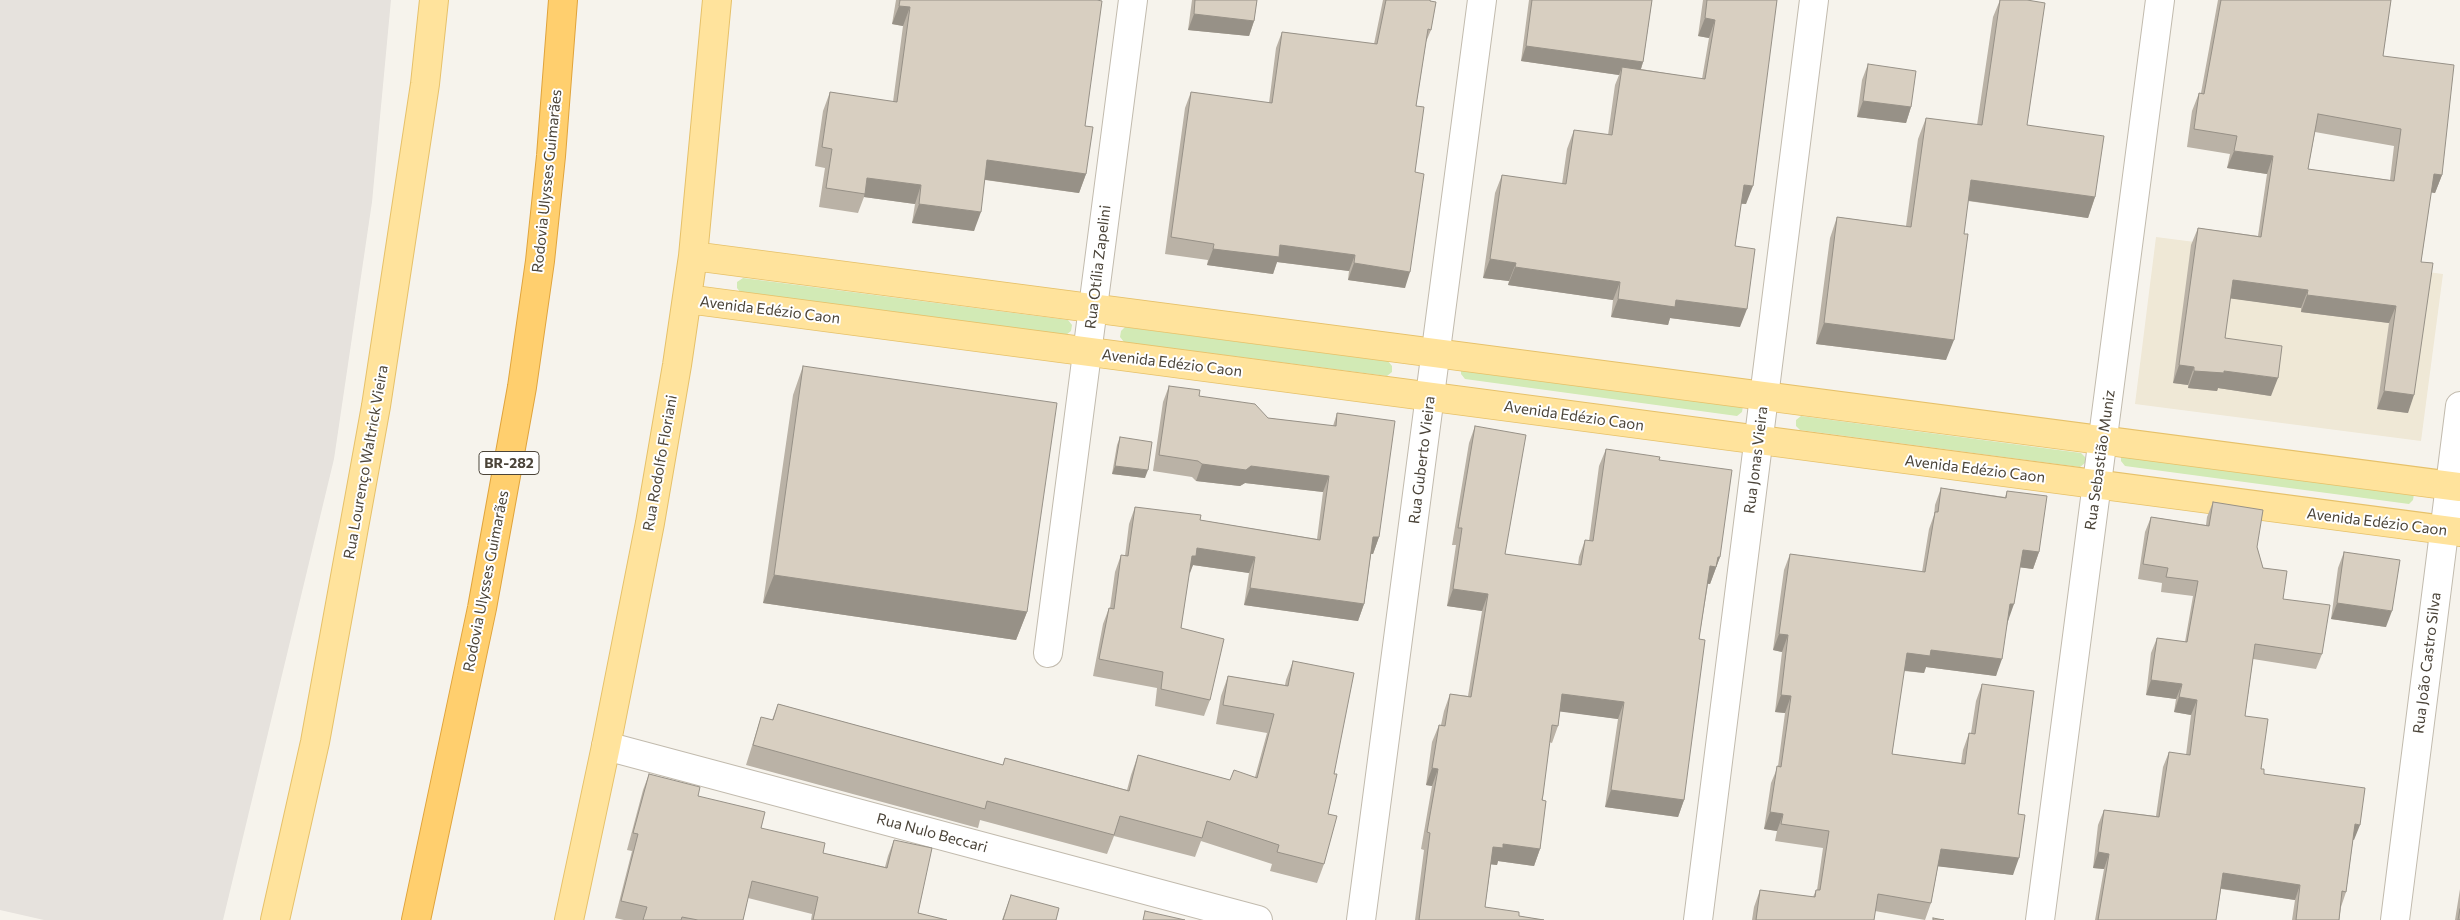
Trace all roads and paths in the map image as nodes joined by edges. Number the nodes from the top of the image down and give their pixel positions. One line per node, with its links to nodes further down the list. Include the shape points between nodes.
1 (434, 0): 23 (main road, Rua Lourenço Waltrick Vieira, via 425,84 376,406 315,742)
2 (563, 0): 24 (highway, Rodovia Ulysses Guimarães / BR-282, via 541,251 522,387 482,608)
3 (717, 0): 8 (main road, Rua Rodolfo Floriani)
4 (1133, 0): 10 (street, Rua Otília Zapelini)
5 (1482, 0): 12 (street, Rua Guberto Vieira)
6 (1814, 0): 14 (street, Rua Jonas Vieira)
7 (2160, 0): 17 (street, Rua Sebastião Muniz)
8 (693, 256): 9 (main road, Rua Rodolfo Floriani); 10 (main road)
9 (687, 299): 11 (main road, Avenida Edézio Caon); 22 (main road, Rua Rodolfo Floriani, via 650,523)
10 (1092, 309): 11 (street, Rua Otília Zapelini); 12 (main road)
11 (1087, 352): 13 (main road, Avenida Edézio Caon); 21 (street, Rua Otília Zapelini)
12 (1436, 354): 13 (street, Rua Guberto Vieira); 14 (main road)
13 (1430, 397): 16 (main road, Avenida Edézio Caon); 27 (street, Rua Guberto Vieira)
14 (1764, 397): 16 (street, Rua Jonas Vieira); 17 (main road)
15 (2460, 406): 19 (street, Rua João Castro Silva)
16 (1759, 440): 18 (main road, Avenida Edézio Caon); 28 (street, Rua Jonas Vieira)
17 (2102, 440): 18 (street, Rua Sebastião Muniz); 19 (main road)
18 (2096, 485): 20 (main road, Avenida Edézio Caon); 29 (street, Rua Sebastião Muniz)
19 (2455, 487): 20 (street, Rua João Castro Silva)
20 (2452, 531): 30 (street, Rua João Castro Silva)
21 (1048, 653)
22 (606, 746): 25 (main road, Rua Rodolfo Floriani); 26 (street, Rua Nulo Beccari)
23 (275, 920)
24 (416, 920)
25 (569, 920)
26 (1258, 920)
27 (1361, 920)
28 (1698, 920)
29 (2040, 920)
30 (2395, 920)

